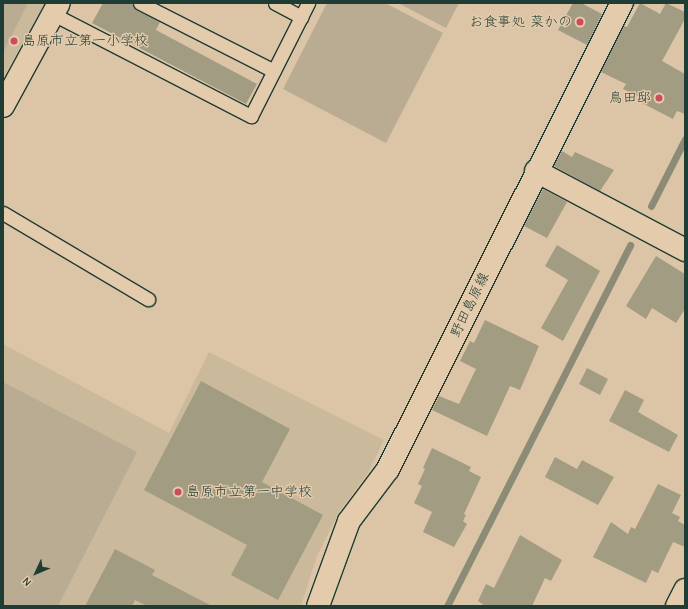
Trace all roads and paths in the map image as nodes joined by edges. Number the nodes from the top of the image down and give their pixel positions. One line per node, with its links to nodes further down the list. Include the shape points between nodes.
1 (140, 3): 7 (lane)
2 (274, 3): 6 (lane)
3 (308, 3): 6 (lane)
4 (622, 3): 9 (main road, 野田島原線)
5 (56, 8): 7 (lane, via 251,116); 8 (main road)
6 (301, 17): 7 (lane)
7 (274, 71)
8 (3, 106)
9 (536, 171): 11 (main road); 14 (main road, 野田島原線, via 388,469 349,521)
10 (3, 213): 12 (lane)
11 (685, 250)
12 (148, 299)
13 (685, 590): 15 (main road)
14 (318, 606)
15 (677, 606)

